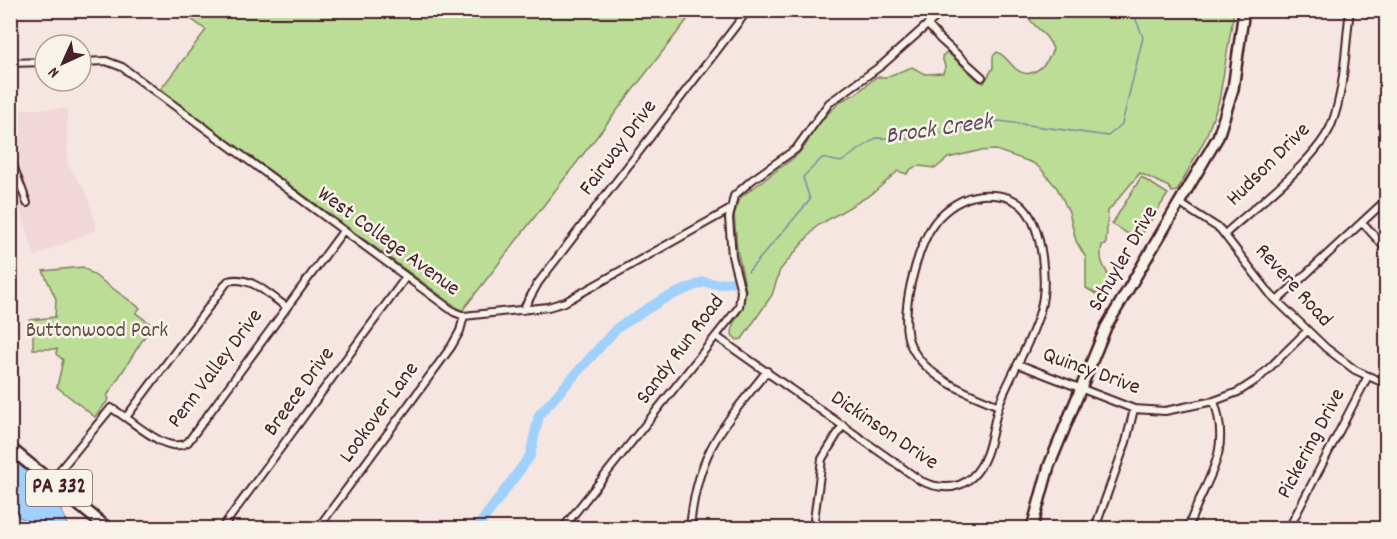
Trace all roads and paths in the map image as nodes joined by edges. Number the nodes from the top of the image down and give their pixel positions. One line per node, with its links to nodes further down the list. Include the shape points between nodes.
1 (748, 10): 22 (street, Fairway Drive, via 538,283)
2 (944, 10): 5 (street)
3 (1244, 10): 13 (street, Schuyler Drive, via 1226,117 1210,154)
4 (1350, 10): 17 (street, Hudson Drive, via 1330,129 1309,157)
5 (928, 25): 9 (street); 14 (street, via 882,65 829,102 796,149 744,186)
6 (33, 62): 7 (street)
7 (10, 63)
8 (93, 63): 16 (street, West College Avenue, via 117,64)
9 (982, 77)
10 (10, 157): 12 (street)
11 (1386, 200): 15 (street)
12 (27, 203)
13 (1179, 203): 17 (street, Revere Road); 30 (street, Schuyler Drive, via 1116,306)
14 (729, 210): 22 (street, West College Avenue, via 565,302); 25 (street, Sandy Run Road, via 732,256 741,299 737,311)
15 (1362, 222): 18 (street); 20 (street)
16 (343, 231): 19 (street, West College Avenue); 21 (street, Penn Valley Drive)
17 (1225, 234): 20 (street, Revere Road)
18 (1386, 249)
19 (406, 277): 23 (street, West College Avenue); 39 (street, Breece Drive)
20 (1277, 301): 24 (street, Revere Road)
21 (285, 306): 34 (street, via 247,280 228,281); 34 (street, Penn Valley Drive, via 184,445 167,445)
22 (523, 310): 23 (street, West College Avenue)
23 (464, 316): 40 (street, Lookover Lane, via 451,347)
24 (1307, 331): 28 (street, Revere Road, via 1337,358); 31 (street, Quincy Drive, via 1258,379)
25 (717, 337): 27 (street, Dickinson Drive); 41 (street, Sandy Run Road)
26 (1018, 364): 30 (street, Quincy Drive); 32 (street, Dickinson Drive); 32 (street, Dickinson Drive, via 1043,298 1044,267 1034,228 1028,212 1014,200 998,195 970,198 945,212 930,230 907,298 905,329 915,353 926,365 959,389)
27 (767, 371): 35 (street, Dickinson Drive); 42 (street, via 722,427 706,454 694,489)
28 (1368, 376): 29 (street, Revere Road); 47 (street, Pickering Drive)
29 (1386, 384)
30 (1080, 389): 33 (street, Quincy Drive); 44 (street, Schuyler Drive, via 1041,489)
31 (1214, 401): 33 (street, Quincy Drive, via 1165,411); 46 (street, via 1221,426 1221,446)
32 (999, 406): 35 (street, Dickinson Drive, via 983,462 966,481 952,487 921,481)
33 (1134, 409): 45 (street)
34 (127, 416): 37 (street, via 111,408)
35 (843, 426): 43 (street, via 822,459)
36 (10, 448): 37 (main road, PA 332)
37 (51, 481): 38 (main road, PA 332)
38 (107, 528)
39 (222, 528)
40 (318, 528)
41 (563, 528)
42 (690, 528)
43 (813, 528)
44 (1032, 528)
45 (1095, 528)
46 (1188, 528)
47 (1288, 528)

